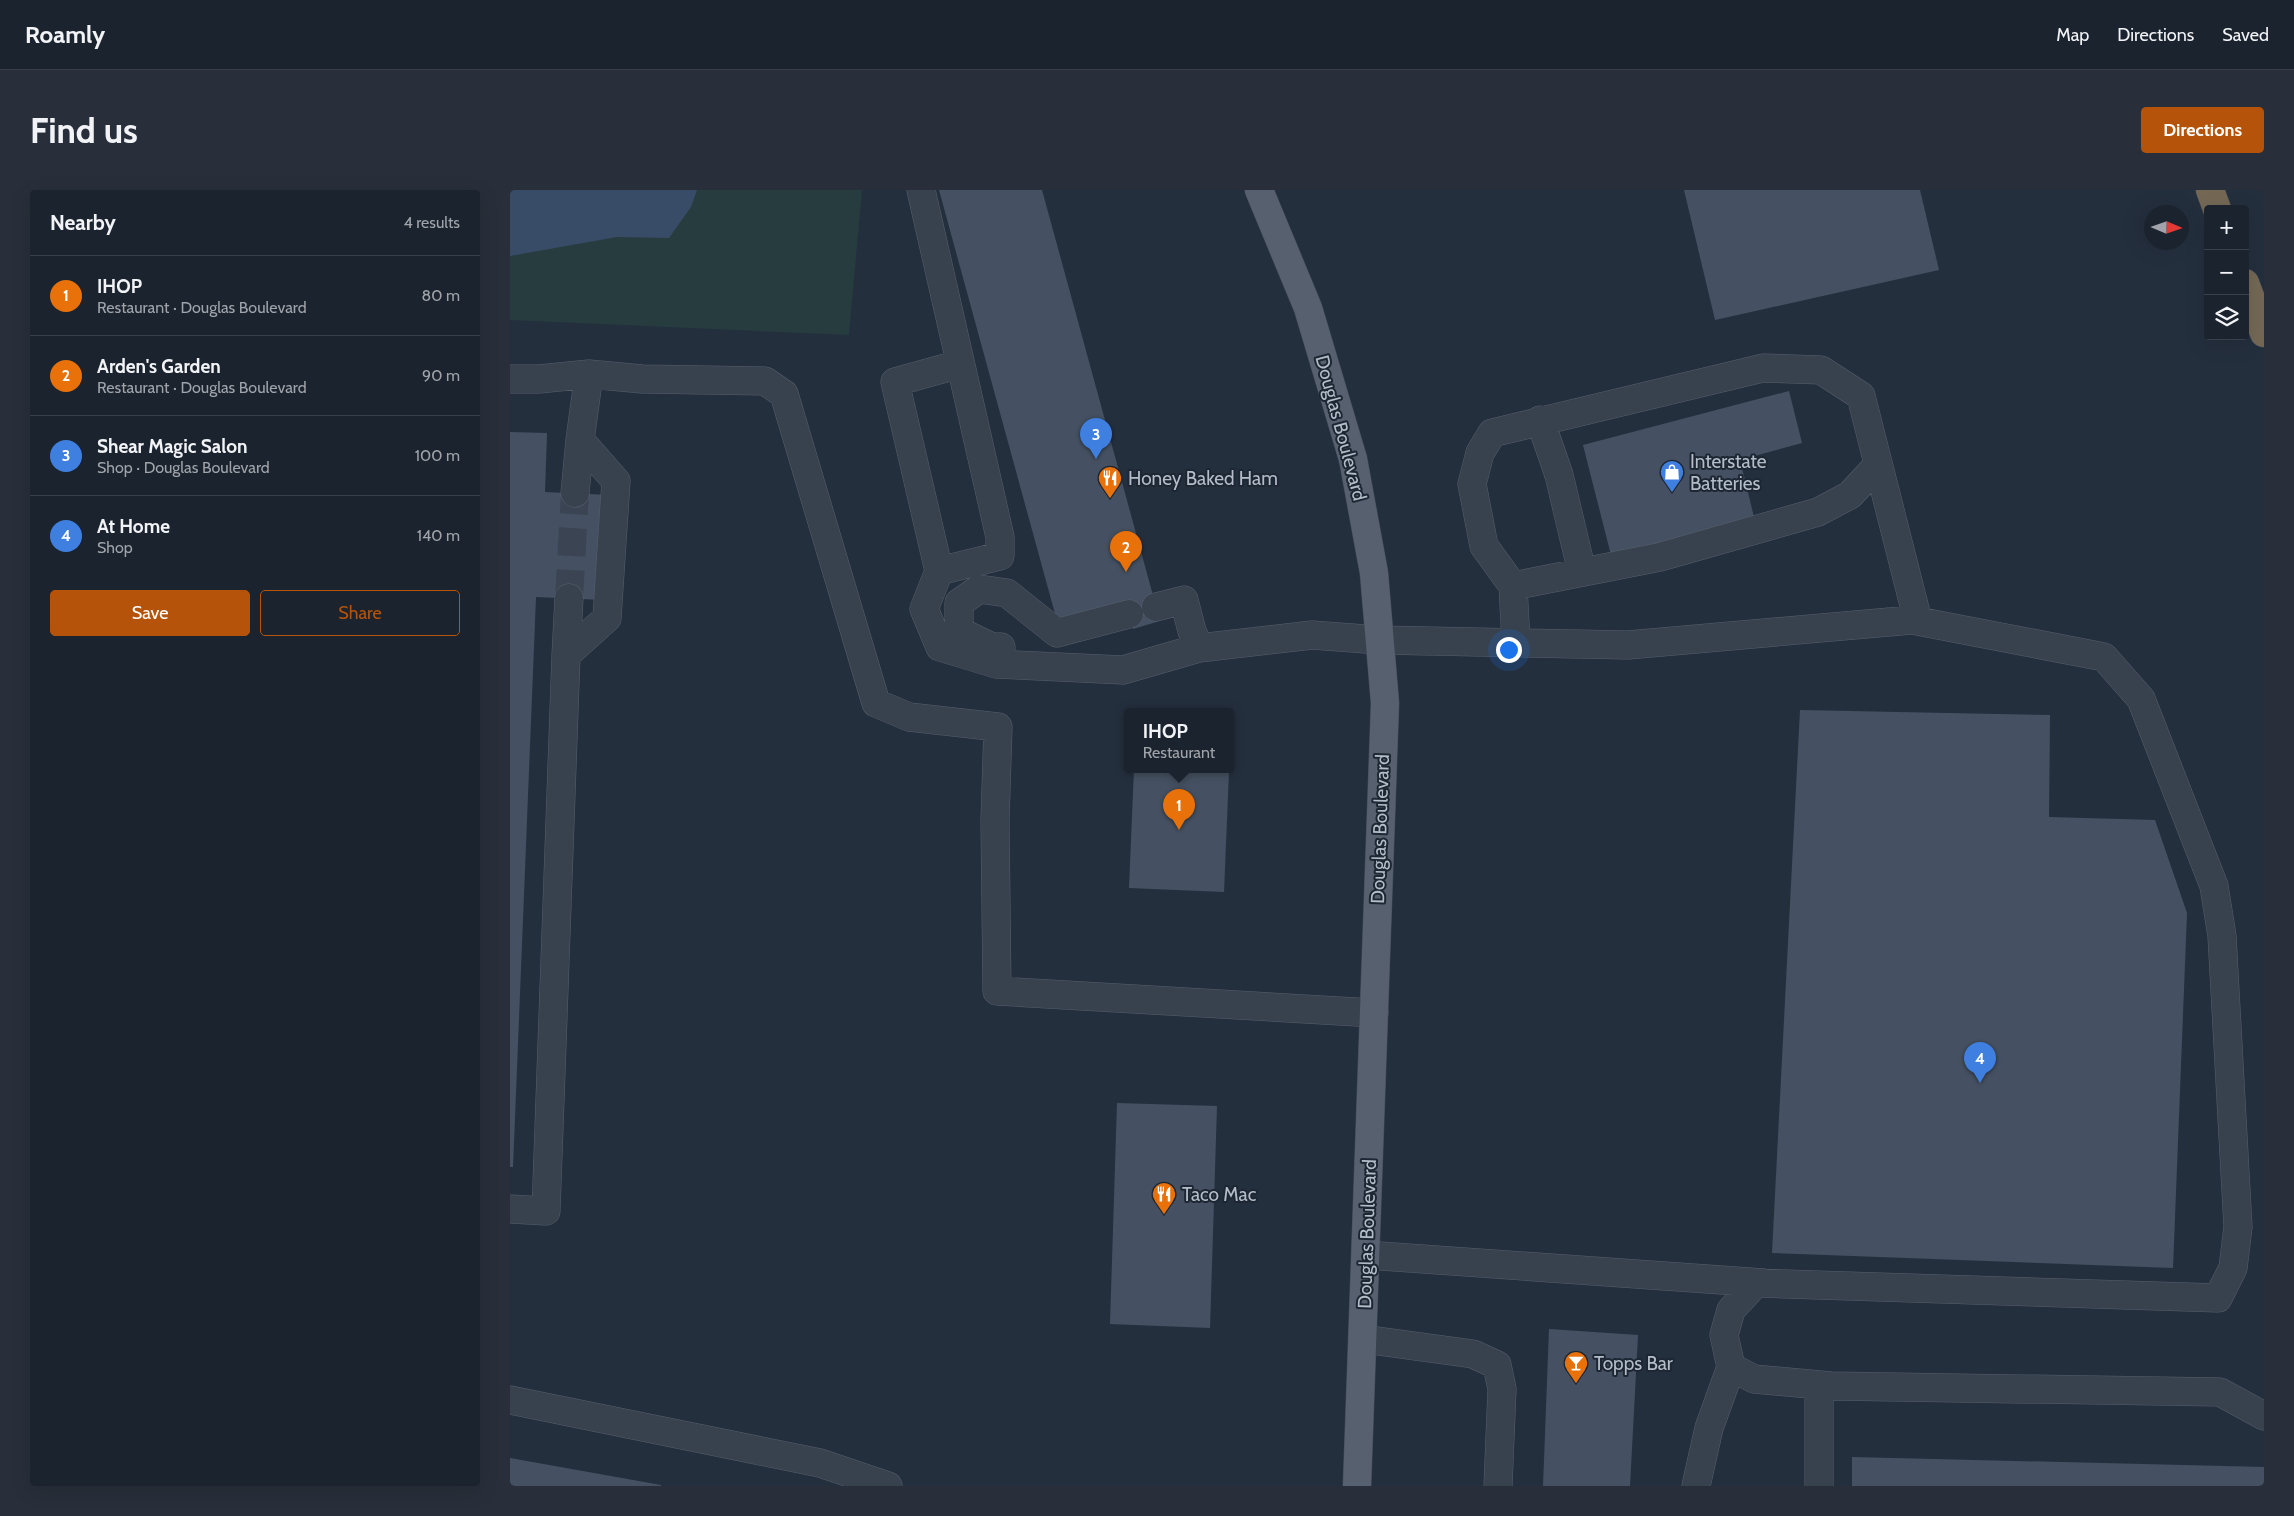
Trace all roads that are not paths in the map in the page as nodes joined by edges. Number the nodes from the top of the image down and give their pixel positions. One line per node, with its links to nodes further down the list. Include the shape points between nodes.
1 (921, 190): 7 (lane)
2 (1259, 190): 22 (main road, Douglas Boulevard, via 1308,308 1353,459 1374,572)
3 (2210, 190): 4 (highway)
4 (2216, 205)
5 (2249, 294): 6 (highway)
6 (2264, 334)
7 (960, 364): 14 (lane, via 1000,537 1000,556); 14 (lane, via 895,382)
8 (588, 374): 9 (lane); 11 (lane); 25 (lane, via 642,379 765,381 784,394 876,703 909,717 998,727 995,820 997,991)
9 (510, 379)
10 (1540, 420): 12 (lane, via 1763,368 1821,370 1861,396); 15 (lane, via 1559,475); 16 (lane, via 1492,433 1480,453 1472,484 1484,546)
11 (580, 440): 13 (lane); 24 (lane, via 616,481 615,499 607,618)
12 (1878, 465): 15 (lane, via 1850,496 1818,512 1660,557); 20 (lane)
13 (576, 493)
14 (939, 571): 21 (lane, via 924,609 940,646 996,664 1122,670)
15 (1582, 572): 16 (lane)
16 (1513, 586): 23 (lane)
17 (569, 598): 24 (lane)
18 (1156, 607): 21 (lane, via 1184,600)
19 (1129, 614): 21 (lane, via 1057,633 1007,593 979,589 959,604 959,631 992,647 1115,652)
20 (1918, 621): 23 (lane, via 1628,644); 28 (lane, via 2104,657 2141,699 2214,886 2222,936 2238,1227 2233,1268 2218,1298)
21 (1196, 639): 22 (lane, via 1312,635)
22 (1380, 640): 23 (lane); 25 (main road, Douglas Boulevard, via 1385,703)
23 (1516, 642)
24 (566, 655): 26 (lane, via 546,1211)
25 (1374, 1012): 27 (main road, Douglas Boulevard)
26 (510, 1209)
27 (1366, 1255): 28 (lane); 29 (main road, Douglas Boulevard)
28 (1764, 1283): 30 (lane, via 1756,1283 1731,1310 1724,1335)
29 (1363, 1339): 35 (main road, Douglas Boulevard); 36 (lane, via 1473,1354 1497,1365 1502,1389)
30 (1732, 1367): 31 (lane, via 1754,1379); 37 (lane, via 1709,1428)
31 (1819, 1385): 33 (lane, via 2220,1392); 38 (lane)
32 (510, 1400): 34 (lane, via 820,1463)
33 (2264, 1416)
34 (888, 1486)
35 (1357, 1486)
36 (1498, 1486)
37 (1696, 1486)
38 (1819, 1486)

